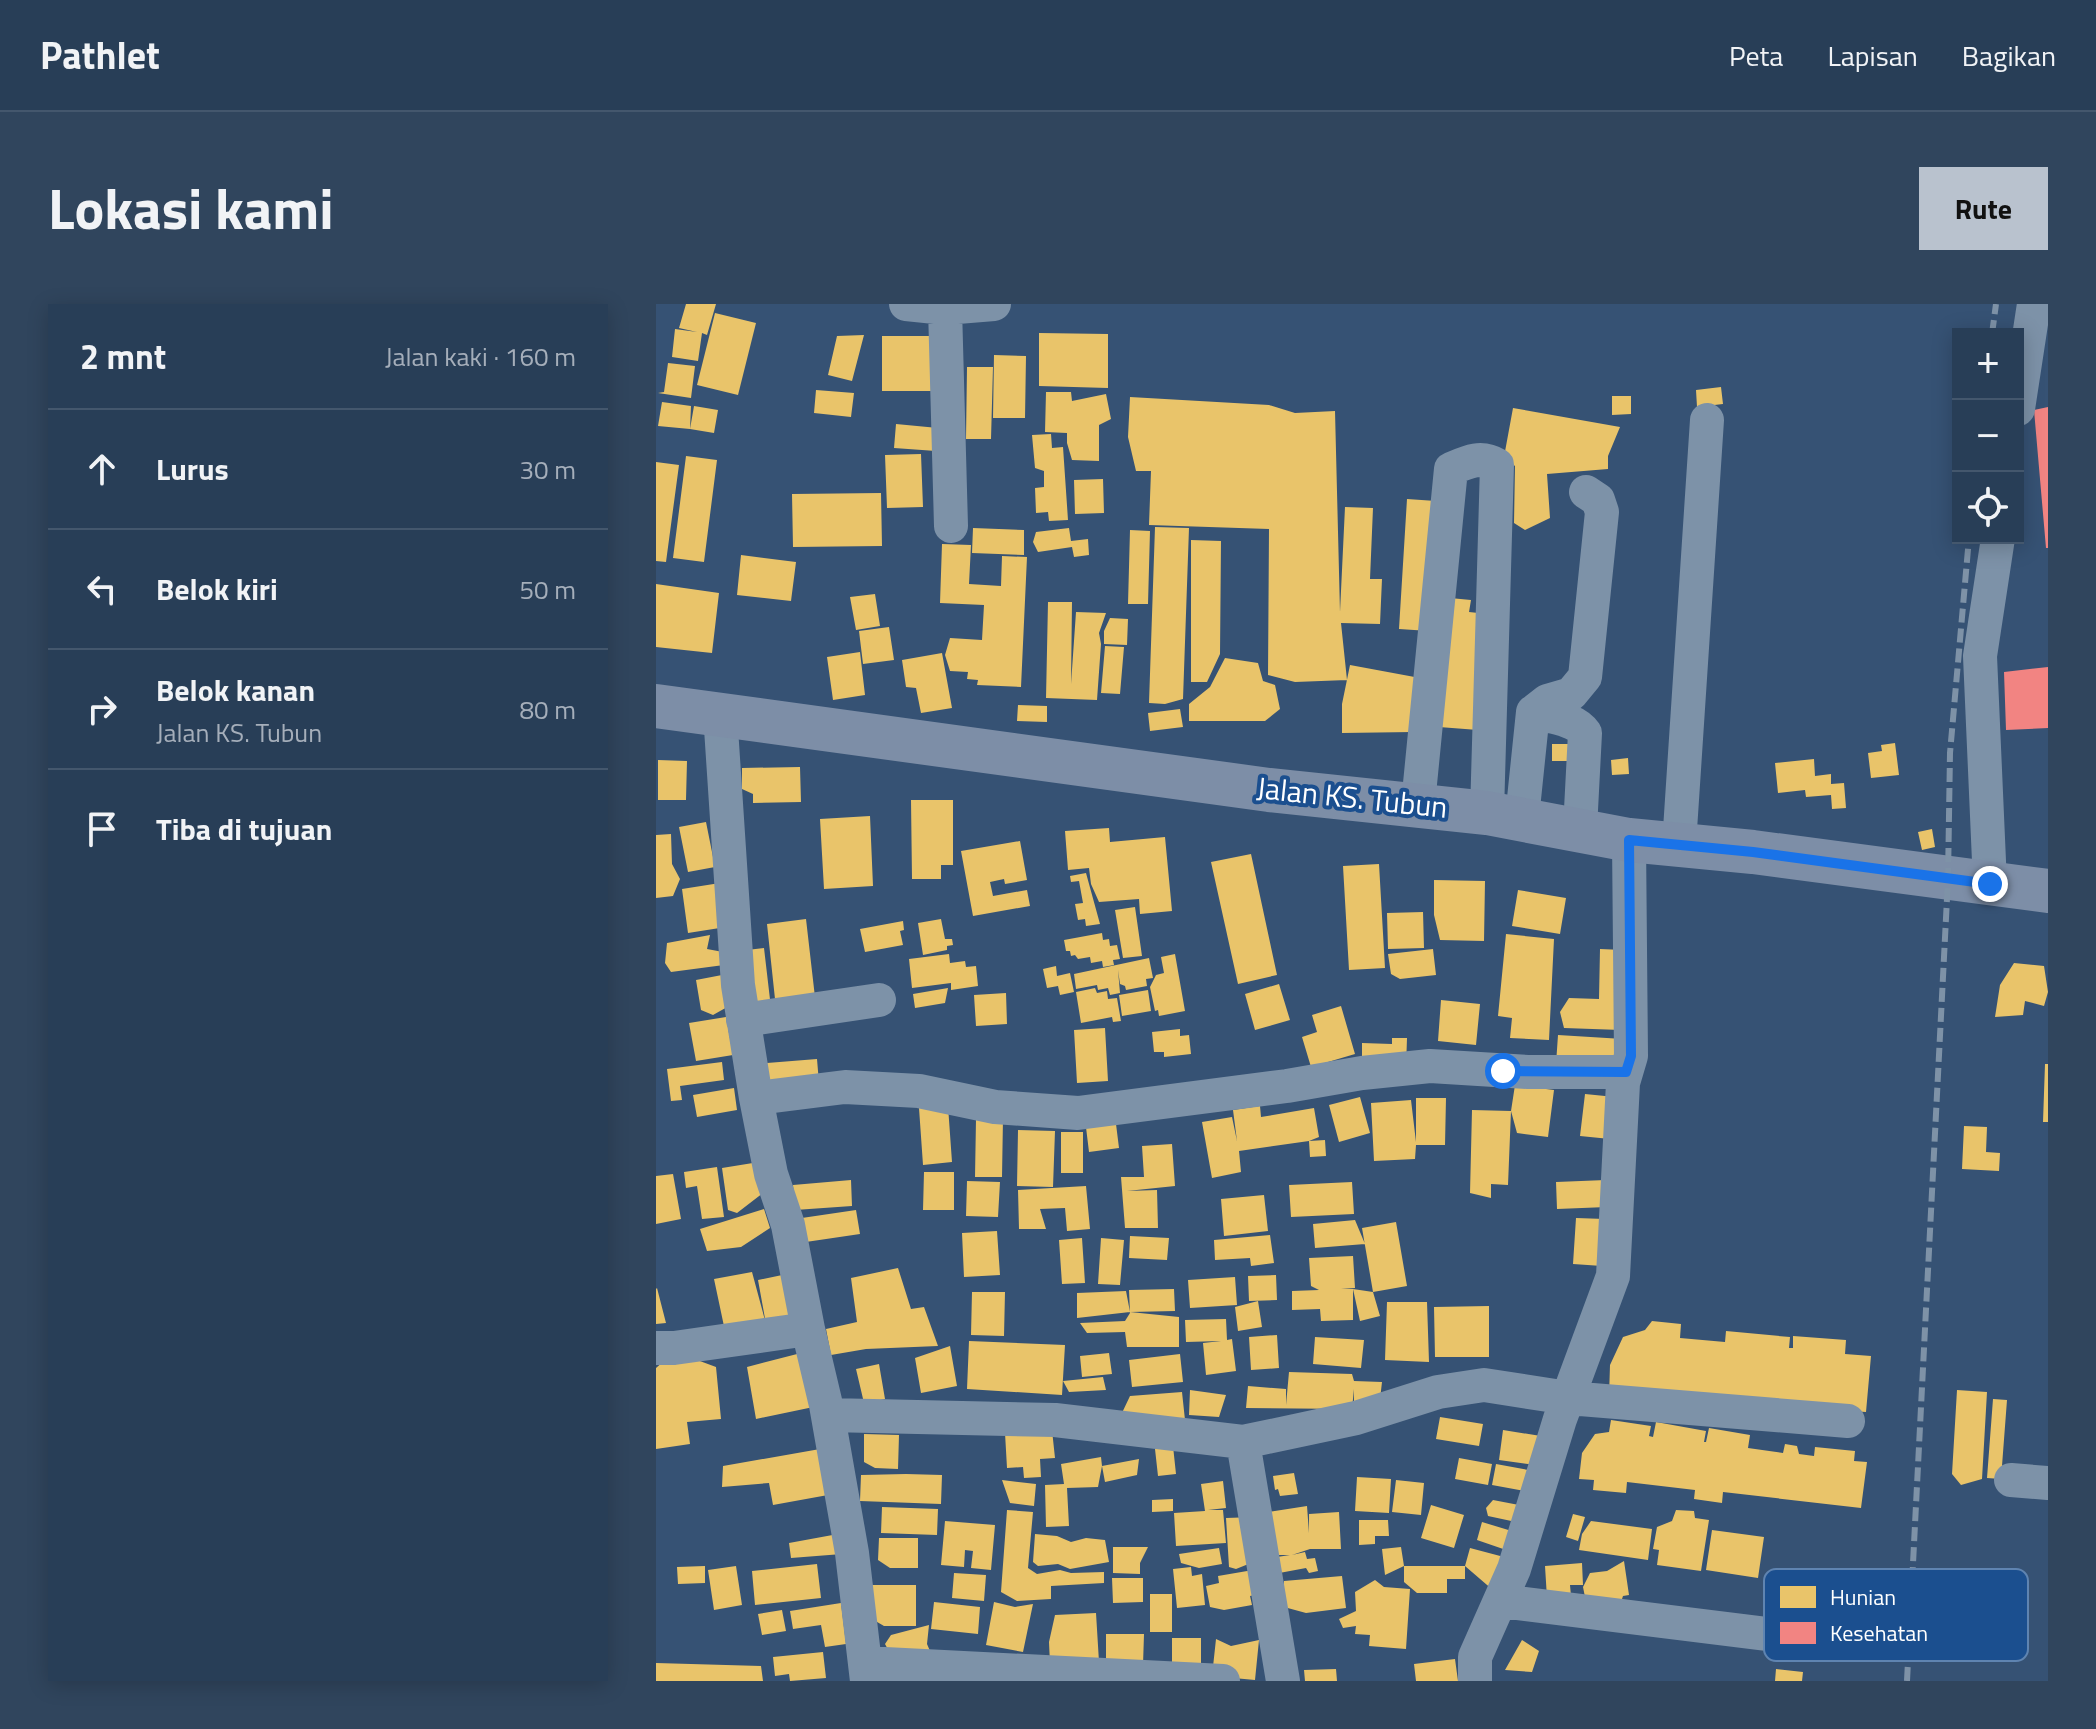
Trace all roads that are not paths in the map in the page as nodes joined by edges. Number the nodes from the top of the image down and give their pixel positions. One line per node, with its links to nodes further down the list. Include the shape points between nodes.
1 (906, 304): 4 (street)
2 (994, 304): 4 (street)
3 (2034, 304): 5 (street)
4 (945, 308): 8 (street)
5 (2019, 400)
6 (1707, 420): 17 (street)
7 (1586, 492): 11 (street, via 1598,500 1602,512 1585,677 1571,694)
8 (951, 526)
9 (1997, 544): 18 (street, via 1980,656)
10 (656, 706): 12 (main road, Jalan KS. Tubun)
11 (1533, 712): 14 (street); 15 (street, via 1572,722 1585,733)
12 (720, 713): 13 (main road, Jalan KS. Tubun, via 1269,790); 21 (street)
13 (1418, 804): 14 (main road, Jalan KS. Tubun); 14 (street, via 1451,469 1487,459 1497,465)
14 (1505, 815): 15 (main road, Jalan KS. Tubun)
15 (1580, 829): 16 (main road, Jalan KS. Tubun)
16 (1629, 840): 17 (main road, Jalan KS. Tubun); 22 (street, via 1631,1056)
17 (1679, 845): 18 (main road, Jalan KS. Tubun)
18 (1990, 884): 19 (main road, Jalan KS. Tubun)
19 (2048, 891)
20 (879, 1000): 21 (street)
21 (743, 1020): 23 (street)
22 (1626, 1072): 23 (street, via 1430,1066 1078,1113 995,1107 919,1091 845,1087); 26 (street, via 1613,1276)
23 (756, 1098): 24 (street)
24 (808, 1329): 25 (street); 27 (street)
25 (656, 1348)
26 (1568, 1398): 28 (street); 29 (street, via 1484,1385); 32 (street)
27 (828, 1415): 29 (street, via 1055,1420); 34 (street)
28 (1848, 1421)
29 (1243, 1442): 36 (street)
30 (2011, 1480): 31 (street)
31 (2048, 1483)
32 (1500, 1601): 33 (street); 37 (street, via 1475,1657)
33 (1764, 1634)
34 (866, 1672): 35 (street)
35 (1223, 1681)
36 (1283, 1681)
37 (1475, 1681)

